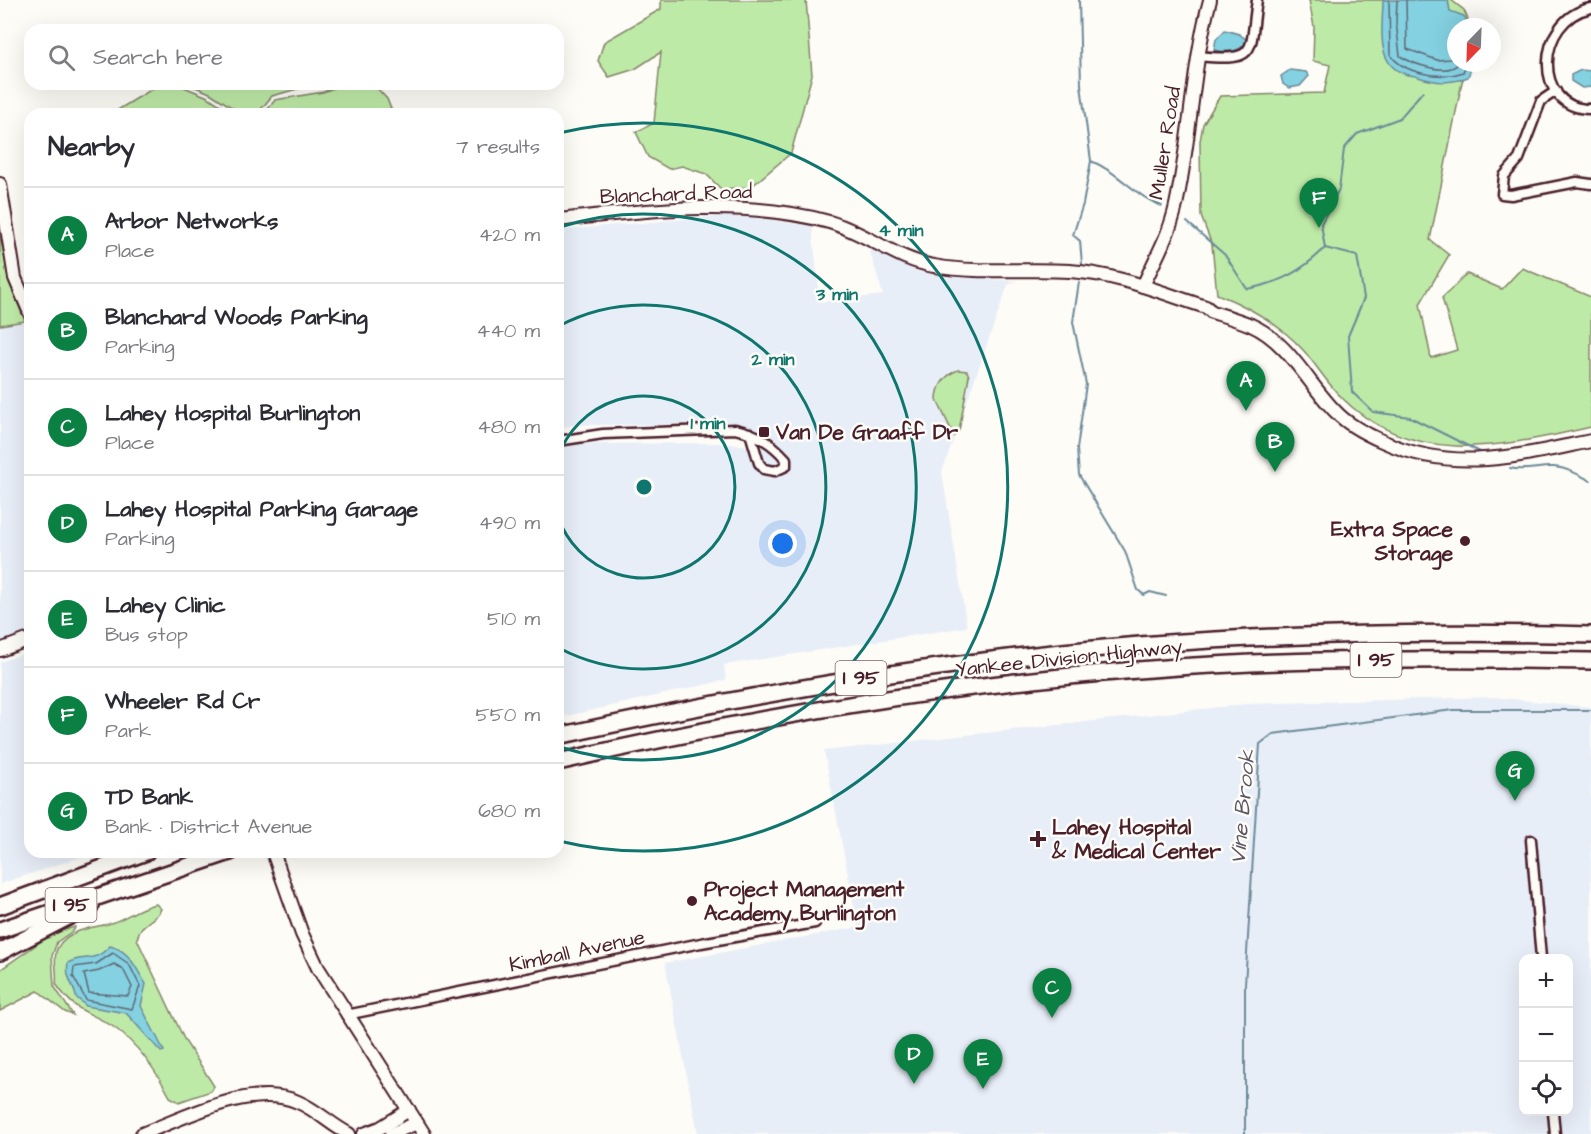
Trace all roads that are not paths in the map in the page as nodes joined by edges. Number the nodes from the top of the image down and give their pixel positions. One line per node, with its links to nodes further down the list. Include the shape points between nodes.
1 (1210, 0): 4 (main road, Muller Road)
2 (1257, 0): 4 (street, via 1250,49 1229,59)
3 (1591, 8): 5 (street, via 1576,12 1553,36 1548,60)
4 (1198, 56): 10 (main road, Muller Road, via 1177,204)
5 (1556, 91): 6 (street, via 1567,104); 8 (street, via 1540,101 1519,159 1504,176 1502,194 1577,182)
6 (1591, 109)
7 (0, 184): 11 (main road, via 10,255)
8 (1591, 184)
9 (564, 219): 10 (main road, Blanchard Road, via 742,206 833,223 926,265 1069,271 1115,277)
10 (1143, 286): 14 (main road, Blanchard Road, via 1263,332 1286,351 1338,414 1371,436 1414,454 1478,461)
11 (24, 300)
12 (750, 433): 12 (street, via 764,469 775,471 786,466 786,459 774,446); 13 (street, via 728,429 587,435)
13 (564, 440)
14 (1591, 441)
15 (1591, 634): 19 (highway, Yankee Division Highway / I 95, via 1277,638 1020,657 842,681)
16 (24, 641): 17 (main road)
17 (0, 650)
18 (1591, 661): 20 (highway, Yankee Division Highway / I 95, via 1251,663 1085,676 850,706)
19 (564, 735)
20 (564, 761)
21 (1531, 840): 32 (street)
22 (129, 858): 26 (highway, I 95)
23 (212, 858): 25 (highway, I 95)
24 (275, 858): 33 (main road, via 310,953)
25 (142, 881): 30 (highway, I 95); 31 (highway)
26 (40, 890): 27 (highway); 28 (highway, I 95)
27 (0, 897)
28 (0, 906)
29 (815, 923): 33 (street, Kimball Avenue)
30 (0, 930)
31 (0, 952)
32 (1541, 954)
33 (346, 1015): 34 (main road)
34 (409, 1110): 36 (main road); 39 (main road)
35 (1553, 1116): 41 (street)
36 (421, 1129): 40 (main road)
37 (142, 1134): 38 (main road, via 230,1101 265,1096 298,1102)
38 (349, 1134)
39 (364, 1134)
40 (391, 1134)
41 (1554, 1134)

